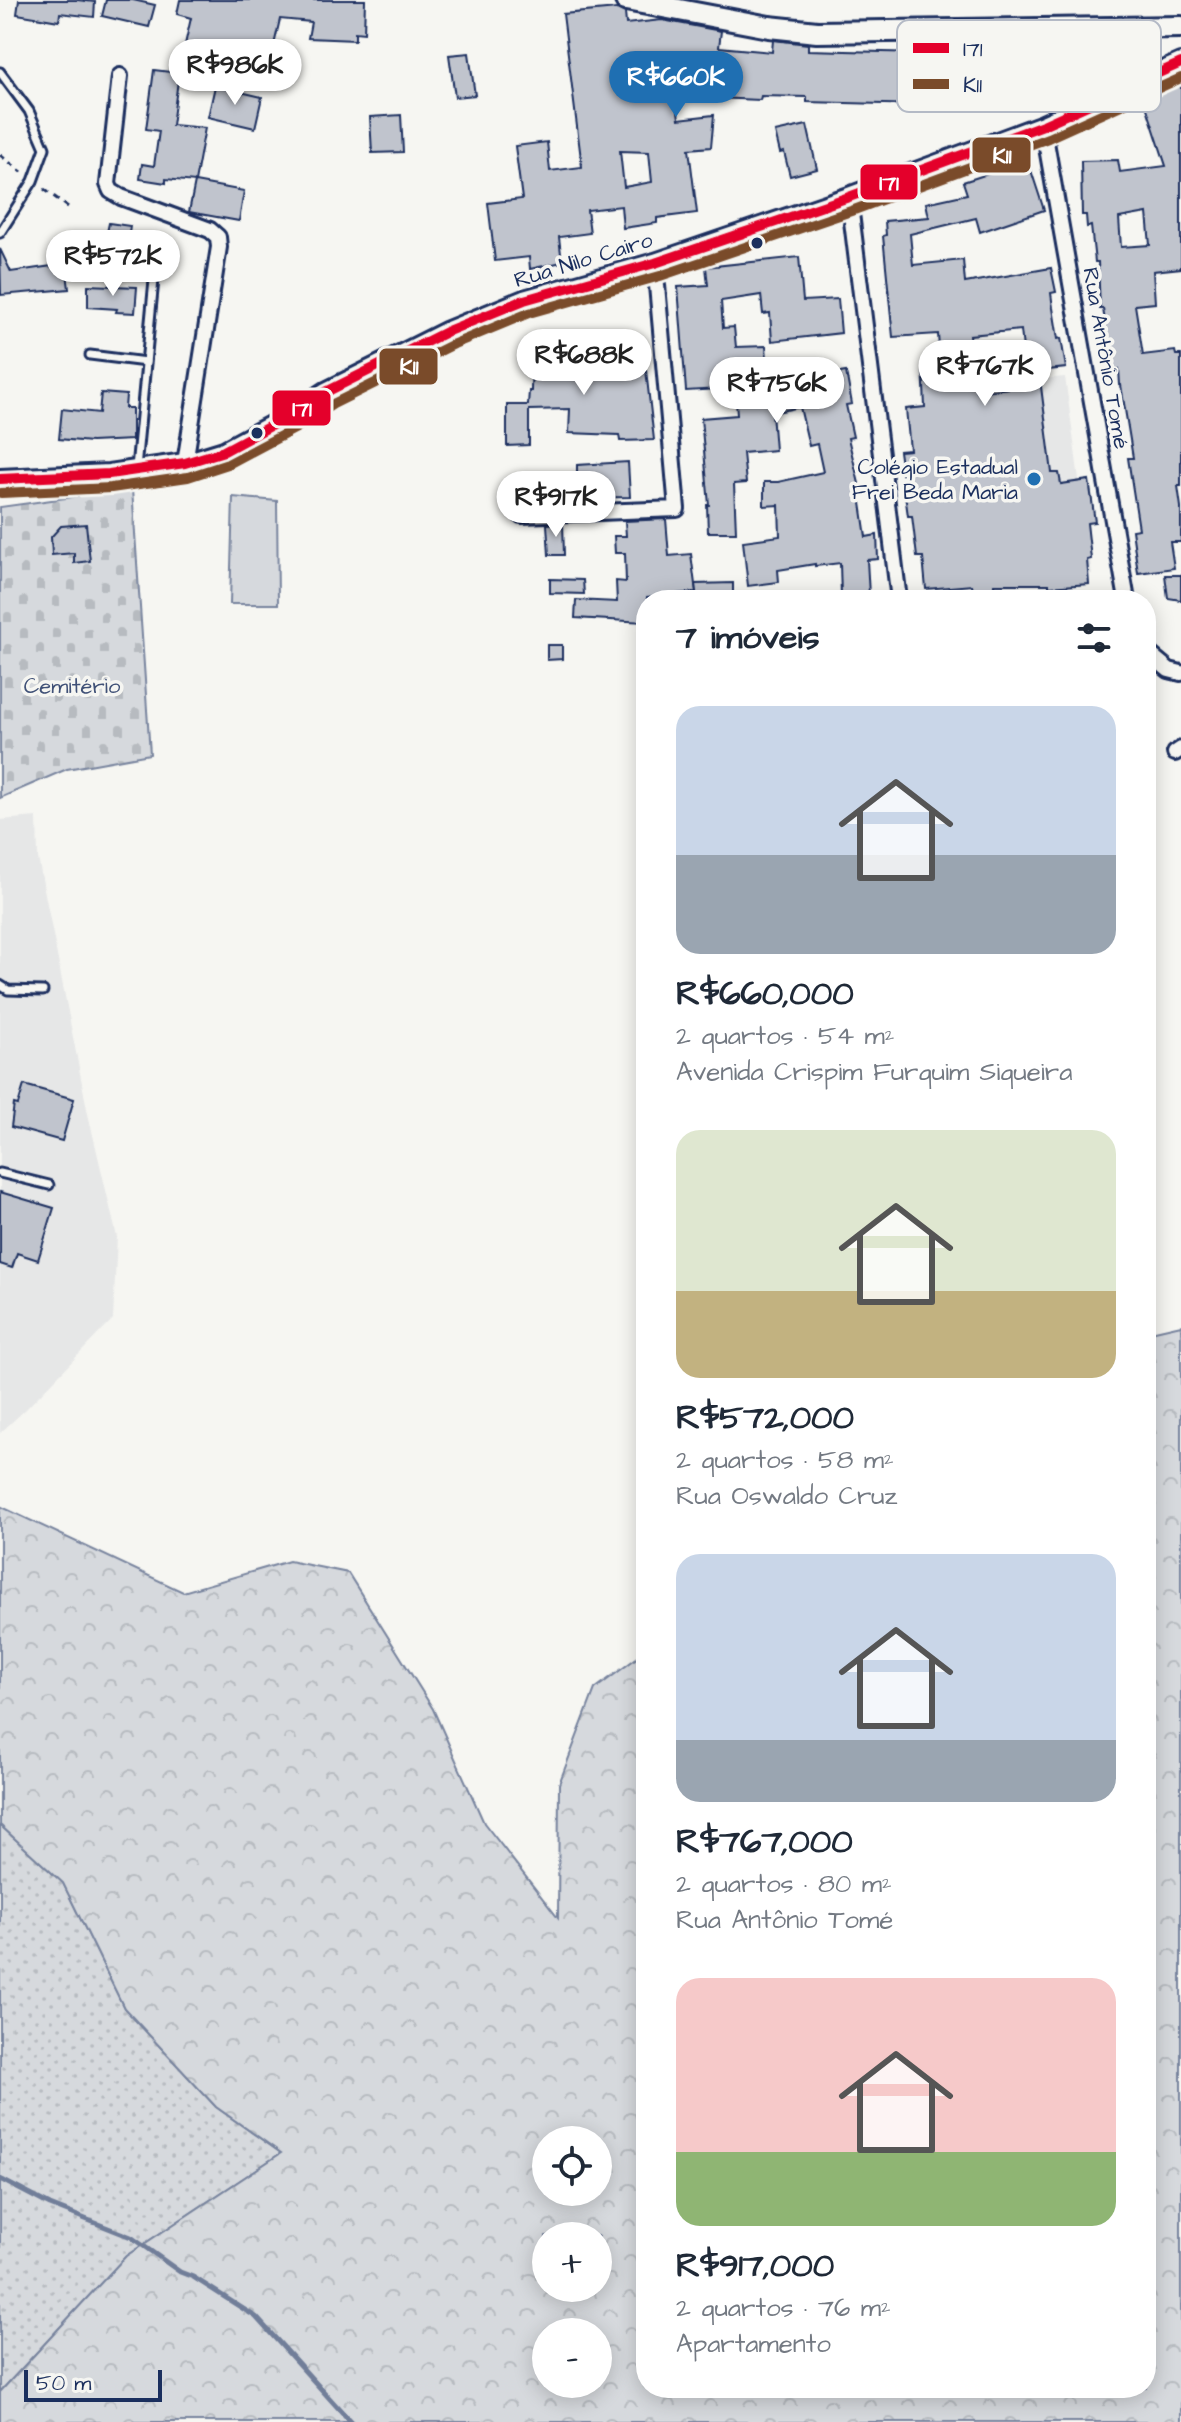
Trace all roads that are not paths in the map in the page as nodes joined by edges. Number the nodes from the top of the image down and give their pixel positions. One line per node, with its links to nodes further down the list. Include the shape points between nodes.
1 (626, 0): 4 (main road, via 769,27)
2 (1161, 27): 3 (main road)
3 (1181, 27)
4 (897, 31)
5 (1181, 63): 7 (street, Rua Nilo Cairo)
6 (0, 72): 12 (lane, via 29,111 45,148 33,181)
7 (1161, 72)
8 (120, 76): 17 (street, via 111,191 218,237)
9 (1072, 112): 10 (street, Rua Nilo Cairo)
10 (1043, 125): 11 (street, Rua Nilo Cairo); 22 (street, Rua Antônio Tomé)
11 (849, 197): 14 (street, Rua Nilo Cairo); 21 (street)
12 (0, 233)
13 (107, 253): 16 (lane, via 156,259)
14 (655, 263): 17 (street, Rua Nilo Cairo, via 524,300 461,326 326,392 224,451); 20 (street, via 677,509)
15 (90, 355): 16 (lane)
16 (146, 362): 18 (lane)
17 (185, 463): 18 (street, Rua Nilo Cairo)
18 (135, 470): 19 (street, Rua Nilo Cairo)
19 (0, 479)
20 (521, 515)
21 (898, 590)
22 (1125, 590)
23 (1156, 659): 24 (street)
24 (1181, 673)
25 (0, 985): 26 (lane)
26 (43, 991)
27 (0, 1173): 28 (lane)
28 (49, 1185)

